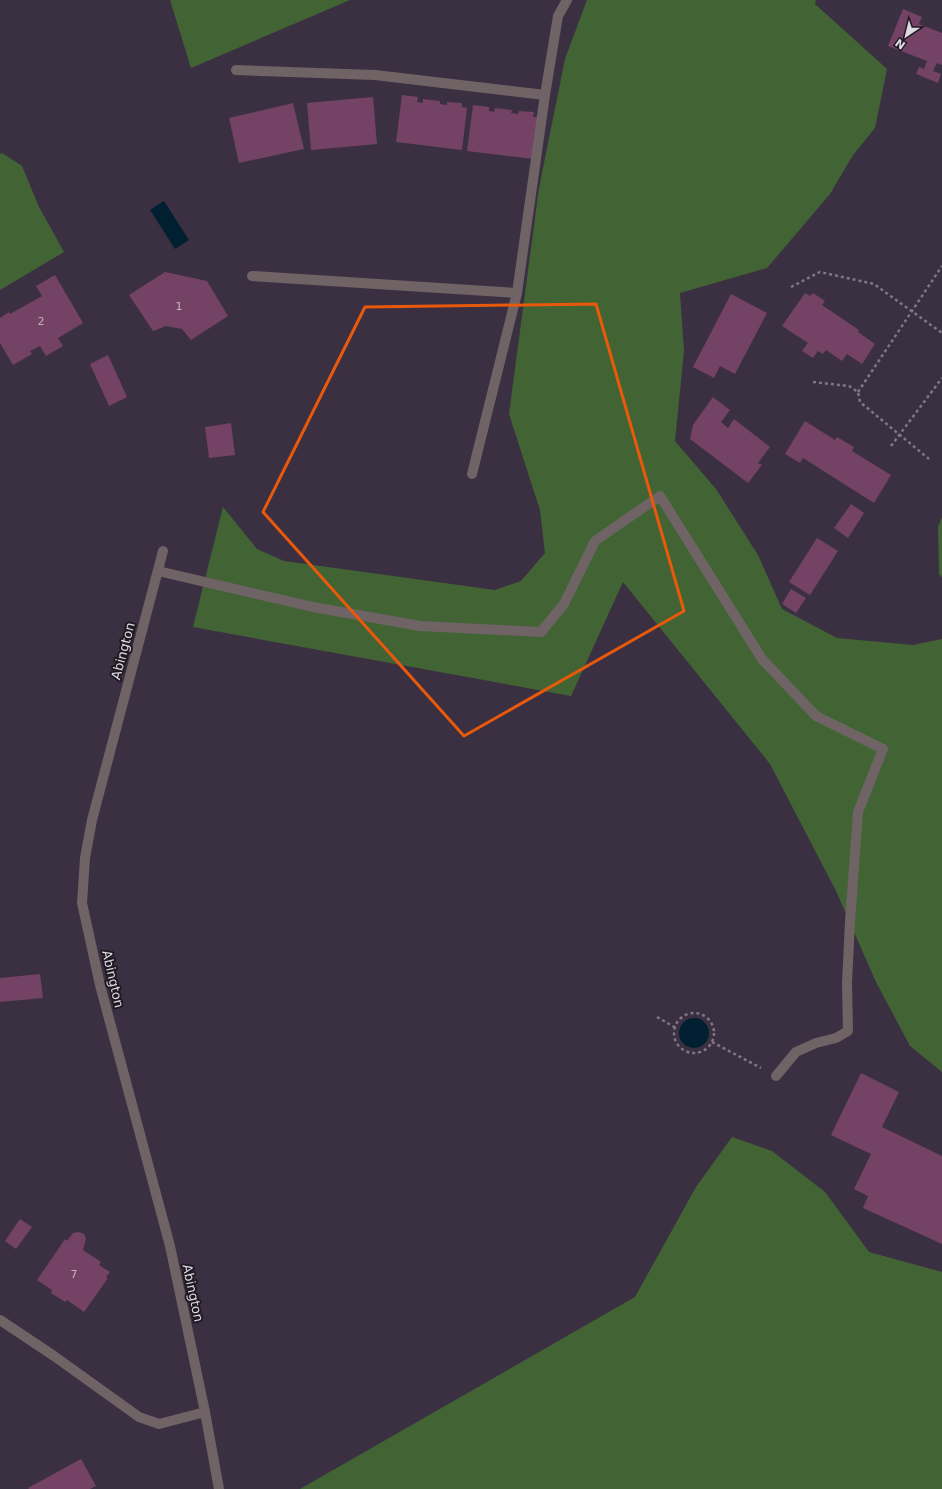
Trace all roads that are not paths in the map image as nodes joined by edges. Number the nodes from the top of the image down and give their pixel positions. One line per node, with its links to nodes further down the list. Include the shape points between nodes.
1 (567, 0): 3 (street, via 558,16)
2 (236, 70): 3 (street, via 375,75)
3 (545, 95): 5 (street)
4 (252, 276): 5 (street)
5 (517, 293): 6 (street)
6 (472, 474)
7 (163, 551): 8 (street, Abington)
8 (158, 571): 9 (street, via 313,607 420,626 541,632 564,604 595,541 660,496 762,659 816,716 883,749 858,812 847,983 848,1031 796,1052); 11 (street, Abington, via 92,820 85,858 82,903 100,985 170,1246)
9 (776, 1076)
10 (0, 1320): 11 (street, via 139,1417 159,1424)
11 (205, 1412): 12 (street, Abington)
12 (219, 1489)

